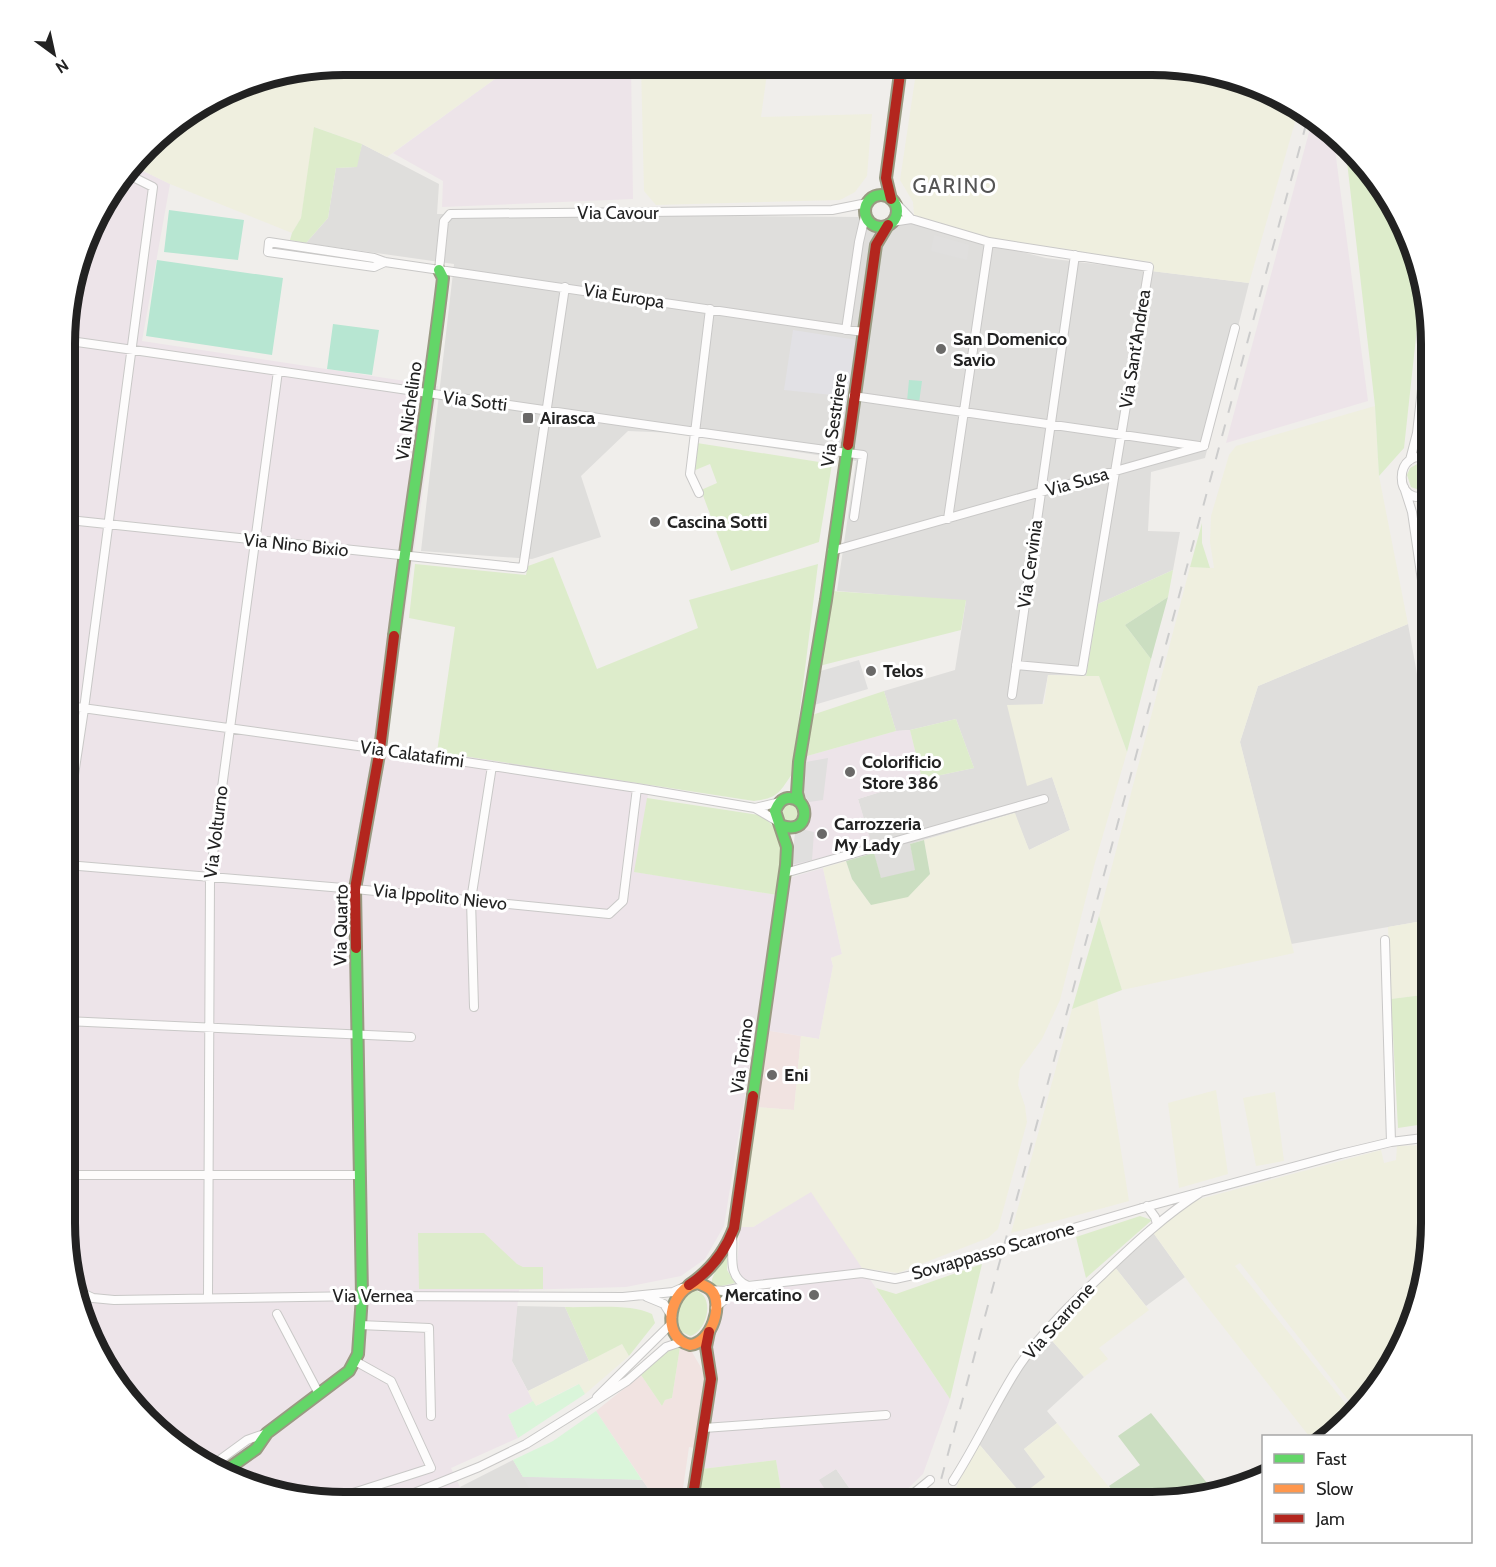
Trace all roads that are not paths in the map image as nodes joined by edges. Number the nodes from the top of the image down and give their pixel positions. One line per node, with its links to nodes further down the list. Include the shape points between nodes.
1 (900, 75): 3 (main road)
2 (133, 177): 21 (street, via 153,187)
3 (886, 178): 4 (main road); 5 (main road)
4 (870, 199): 5 (main road, via 884,195); 6 (street); 7 (main road)
5 (892, 200): 8 (street); 9 (main road, via 897,214)
6 (844, 209): 7 (street); 14 (street, Via Cavour, via 450,214 444,221)
7 (866, 217): 9 (main road, via 876,226); 11 (main road); 18 (street)
8 (911, 219): 9 (street); 10 (street, Via Sant'Andrea)
9 (890, 224): 11 (main road)
10 (989, 242): 12 (street, Via Sant'Andrea); 27 (street)
11 (876, 245): 19 (main road, Via Sestriere)
12 (1075, 255): 28 (street, Via Cervinia); 30 (street, Via Sant'Andrea, via 1149,267)
13 (384, 262): 13 (street, Via Europa, via 374,258 269,242 268,252 374,267); 14 (street, Via Europa)
14 (439, 270): 15 (street, Via Europa); 24 (main road, Via Nichelino, via 443,278)
15 (565, 287): 16 (street, Via Europa); 26 (street)
16 (710, 309): 18 (street, Via Europa); 29 (street)
17 (1235, 328): 33 (street)
18 (846, 330): 19 (street, Via Europa)
19 (863, 332): 25 (main road, Via Sestriere)
20 (75, 342): 21 (street, Via Sotti)
21 (132, 350): 22 (street, Via Sotti); 45 (street)
22 (278, 371): 24 (street, Via Sotti); 46 (street, Via Volturno)
23 (1421, 393): 31 (street)
24 (429, 395): 26 (street, Via Sotti); 48 (main road, Via Nichelino)
25 (854, 396): 27 (street); 34 (main road, Via Sestriere)
26 (547, 410): 29 (street, Via Sotti); 48 (street, Via Nino Bixio, via 523,568)
27 (963, 412): 28 (street); 43 (street)
28 (1050, 424): 30 (street); 40 (street, Via Cervinia)
29 (694, 431): 34 (street, Via Sotti); 39 (street, via 690,474)
30 (1121, 434): 33 (street); 37 (street, Via Sant'Andrea)
31 (1416, 434): 32 (street); 36 (street)
32 (1421, 443)
33 (1204, 446): 37 (street, Via Susa)
34 (846, 453): 42 (street, via 863,455); 47 (main road, Via Sestriere)
35 (1421, 457): 36 (street)
36 (1410, 460): 38 (street, via 1402,470)
37 (1115, 472): 40 (street, Via Susa); 51 (street, Via Sant'Andrea, via 1082,671)
38 (1404, 487): 41 (street, via 1413,495); 49 (street, via 1412,512)
39 (699, 493)
40 (1041, 493): 43 (street, Via Susa); 51 (street, Via Cervinia)
41 (1421, 495)
42 (854, 517)
43 (948, 519): 47 (street, Via Susa)
44 (75, 521): 45 (street, Via Nino Bixio)
45 (109, 524): 46 (street, Via Nino Bixio); 54 (street)
46 (255, 540): 48 (street, Via Nino Bixio); 55 (street, Via Volturno)
47 (832, 551): 50 (main road, Via Sestriere)
48 (404, 557): 56 (main road, Via Quarto)
49 (1421, 574)
50 (826, 600): 59 (main road, Via Torino)
51 (1016, 665): 52 (street, Via Cervinia)
52 (1011, 694)
53 (75, 707): 54 (street, Via Calatafimi)
54 (84, 709): 55 (street, Via Calatafimi); 58 (street)
55 (229, 728): 56 (street, Via Calatafimi); 70 (street, Via Volturno)
56 (380, 749): 57 (street, Via Calatafimi); 71 (main road, Via Quarto)
57 (492, 766): 60 (street, Via Calatafimi); 72 (street)
58 (75, 768)
59 (798, 773): 62 (main road, Via Torino); 63 (main road, Via Torino)
60 (637, 788): 64 (street, Via Calatafimi); 72 (street, Via Ippolito Nievo, via 622,901 609,914)
61 (1044, 799): 69 (street)
62 (782, 800): 63 (main road); 64 (street, Via Calatafimi); 65 (main road, Via Torino, via 775,811)
63 (799, 800): 66 (main road, Via Torino, via 806,813)
64 (755, 808): 65 (street, Via Calatafimi)
65 (778, 823): 66 (main road, via 789,829); 67 (main road, Via Torino)
66 (799, 826): 67 (main road, Via Torino)
67 (787, 847): 69 (main road, Via Torino)
68 (75, 866): 70 (street, Via Ippolito Nievo)
69 (785, 873): 87 (main road, Via Torino)
70 (210, 877): 71 (street, Via Ippolito Nievo); 76 (street, Via Volturno)
71 (355, 889): 72 (street, Via Ippolito Nievo); 77 (main road, Via Quarto)
72 (471, 900): 74 (street)
73 (1385, 940): 80 (street)
74 (474, 1007)
75 (75, 1021): 76 (street)
76 (209, 1027): 77 (street); 83 (street, Via Volturno)
77 (357, 1034): 78 (street); 82 (main road, Via Quarto)
78 (411, 1037)
79 (1421, 1138): 80 (street, Via Scarrone)
80 (1391, 1142): 84 (street, Via Scarrone)
81 (75, 1175): 83 (street)
82 (360, 1175): 83 (street); 94 (main road, Via Quarto)
83 (209, 1176): 96 (street, Via Volturno)
84 (1202, 1192): 85 (street, Via Scarrone); 86 (street, Via Scarrone)
85 (1145, 1207): 86 (street); 90 (street, Sovrappasso Scarrone, bridge, via 895,1280 862,1272)
86 (1157, 1224): 116 (street, Via Scarrone, via 1073,1302 1020,1364)
87 (732, 1233): 88 (main road, Via Torino); 90 (street, via 732,1268)
88 (714, 1264): 89 (main road); 91 (main road)
89 (686, 1286): 91 (main road, via 698,1283); 95 (street, Via Vernea); 101 (main road)
90 (748, 1286): 92 (street, Sovrappasso Scarrone)
91 (710, 1289): 92 (street); 99 (main road, via 716,1300)
92 (736, 1290): 99 (street)
93 (84, 1293): 97 (street)
94 (362, 1296): 95 (street, Via Vernea); 96 (street, Via Vernea); 102 (main road, Via Quarto)
95 (643, 1296): 101 (street, via 664,1304)
96 (208, 1297): 97 (street, Via Vernea)
97 (102, 1299): 98 (street)
98 (88, 1306)
99 (715, 1308): 103 (main road)
100 (277, 1314): 107 (street)
101 (671, 1320): 104 (main road, via 675,1336); 108 (street, via 653,1344)
102 (360, 1325): 105 (main road, Via Quarto); 110 (street, via 429,1328)
103 (709, 1332): 104 (main road, via 701,1342); 106 (main road)
104 (685, 1343): 106 (main road); 108 (street, via 666,1347 627,1381)
105 (355, 1361): 107 (main road, via 349,1371); 117 (street, via 391,1381 431,1468)
106 (707, 1364): 111 (main road, via 711,1379)
107 (319, 1394): 112 (main road)
108 (590, 1404): 118 (street, via 526,1444)
109 (886, 1415): 111 (street)
110 (431, 1416)
111 (704, 1428): 119 (main road)
112 (267, 1433): 113 (street, via 247,1440); 114 (main road, via 256,1449)
113 (219, 1461)
114 (231, 1467)
115 (930, 1480): 120 (street)
116 (953, 1481)
117 (356, 1492)
118 (417, 1492)
119 (694, 1492)
120 (915, 1492)

